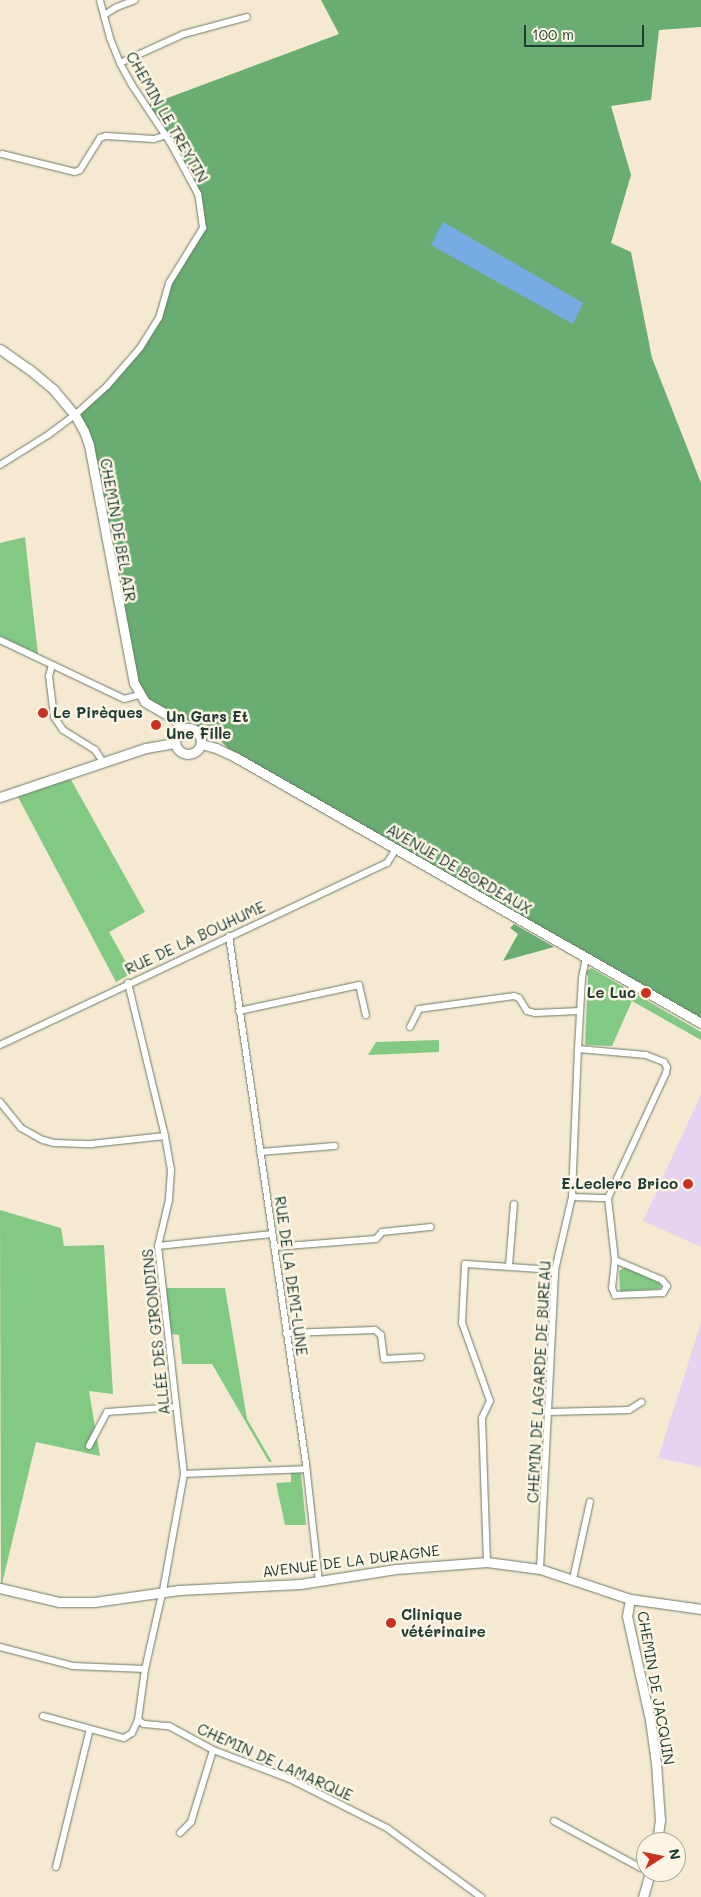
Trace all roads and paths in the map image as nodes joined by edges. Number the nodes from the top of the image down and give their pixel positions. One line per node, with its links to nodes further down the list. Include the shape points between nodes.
1 (100, 0): 3 (street, CHEMIN LE TREYTIN)
2 (135, 0): 3 (street)
3 (104, 15): 5 (street, CHEMIN LE TREYTIN)
4 (247, 17): 5 (street, via 184,34)
5 (120, 63): 6 (street, CHEMIN LE TREYTIN)
6 (166, 135): 7 (street, via 154,139 100,138 80,170 75,172); 9 (street, CHEMIN LE TREYTIN, via 198,194 203,228 169,283 159,318 140,348 107,386)
7 (2, 154)
8 (0, 349): 9 (street, CHEMIN DE BEL AIR, via 36,374)
9 (75, 415): 10 (street, CHEMIN LE TREYTIN); 13 (street, CHEMIN DE BEL AIR, via 89,445 130,671)
10 (0, 465)
11 (0, 640): 12 (street)
12 (52, 665): 13 (street, via 124,699); 17 (street, via 49,676 54,717 63,730 95,750)
13 (139, 694): 14 (street)
14 (183, 729): 15 (street, via 177,735); 16 (street, via 196,731)
15 (176, 743): 16 (street, via 186,754 197,750); 17 (street, via 146,748)
16 (201, 744): 19 (street, AVENUE DE BORDEAUX, via 236,758)
17 (103, 762): 18 (street)
18 (0, 797)
19 (396, 849): 20 (street, RUE DE LA BOUHUME, via 387,863); 21 (street, AVENUE DE BORDEAUX)
20 (229, 936): 22 (street, RUE DE LA BOUHUME); 23 (street, RUE DE LA DEMI-LUNE)
21 (586, 958): 24 (street, CHEMIN DE LAGARDE DE BUREAU); 26 (street, AVENUE DE BORDEAUX)
22 (128, 983): 28 (street, RUE DE LA BOUHUME); 31 (street, ALLÉE DES GIRONDINS)
23 (239, 1011): 25 (street, via 359,985); 33 (street, RUE DE LA DEMI-LUNE)
24 (580, 1011): 27 (street, via 535,1013 527,1011 514,996 419,1008); 29 (street, CHEMIN DE LAGARDE DE BUREAU)
25 (366, 1015)
26 (701, 1023)
27 (410, 1027)
28 (0, 1045)
29 (578, 1049): 34 (street, CHEMIN DE LAGARDE DE BUREAU); 35 (street, via 646,1055 664,1062 667,1067)
30 (0, 1102): 31 (street, via 22,1128 54,1143 91,1144)
31 (165, 1136): 39 (street, ALLÉE DES GIRONDINS, via 170,1170 169,1192)
32 (334, 1146): 33 (street)
33 (260, 1152): 38 (street, RUE DE LA DEMI-LUNE)
34 (572, 1197): 35 (street); 43 (street, CHEMIN DE LAGARDE DE BUREAU)
35 (608, 1198): 41 (street)
36 (514, 1204): 42 (street)
37 (431, 1227): 40 (street, via 382,1232 376,1239)
38 (272, 1234): 39 (street); 40 (street, RUE DE LA DEMI-LUNE)
39 (158, 1246): 47 (street, ALLÉE DES GIRONDINS)
40 (274, 1247): 44 (street, RUE DE LA DEMI-LUNE)
41 (615, 1260): 41 (street, via 612,1288 615,1295 663,1293 667,1286 662,1280)
42 (509, 1266): 43 (street); 53 (street, via 465,1264 462,1323 490,1401 482,1418)
43 (555, 1270): 48 (street, CHEMIN DE LAGARDE DE BUREAU)
44 (286, 1333): 45 (street, via 376,1330 381,1335 384,1359); 50 (street, RUE DE LA DEMI-LUNE)
45 (421, 1357)
46 (642, 1402): 48 (street, via 630,1410)
47 (176, 1407): 49 (street, via 107,1412); 51 (street, ALLÉE DES GIRONDINS)
48 (549, 1412): 54 (street, CHEMIN DE LAGARDE DE BUREAU)
49 (89, 1446)
50 (306, 1469): 51 (street); 56 (street, RUE DE LA DEMI-LUNE)
51 (184, 1474): 58 (street, ALLÉE DES GIRONDINS)
52 (590, 1502): 55 (street)
53 (487, 1562): 54 (street, AVENUE DE LA DURAGNE); 56 (street, AVENUE DE LA DURAGNE, via 412,1567)
54 (540, 1568): 55 (street, AVENUE DE LA DURAGNE)
55 (572, 1579): 59 (street, AVENUE DE LA DURAGNE)
56 (320, 1581): 58 (street, AVENUE DE LA DURAGNE)
57 (0, 1588): 58 (street, AVENUE DE LA DURAGNE, via 72,1603)
58 (162, 1592): 62 (street)
59 (630, 1599): 60 (street, AVENUE DE LA DURAGNE); 68 (street, CHEMIN DE JACQUIN, via 628,1616 656,1763)
60 (701, 1609)
61 (0, 1648): 62 (street, via 73,1666)
62 (145, 1669): 64 (street)
63 (43, 1716): 65 (street)
64 (138, 1720): 65 (street, via 132,1733 124,1738); 66 (street, CHEMIN DE LAMARQUE, via 144,1724 169,1726)
65 (90, 1729): 71 (street)
66 (213, 1750): 69 (street, via 191,1822); 73 (street, CHEMIN DE LAMARQUE, via 290,1779 387,1828)
67 (554, 1821): 70 (street)
68 (658, 1832)
69 (180, 1833)
70 (636, 1865)
71 (56, 1866)
72 (647, 1882): 74 (street)
73 (480, 1897)
74 (643, 1897)

